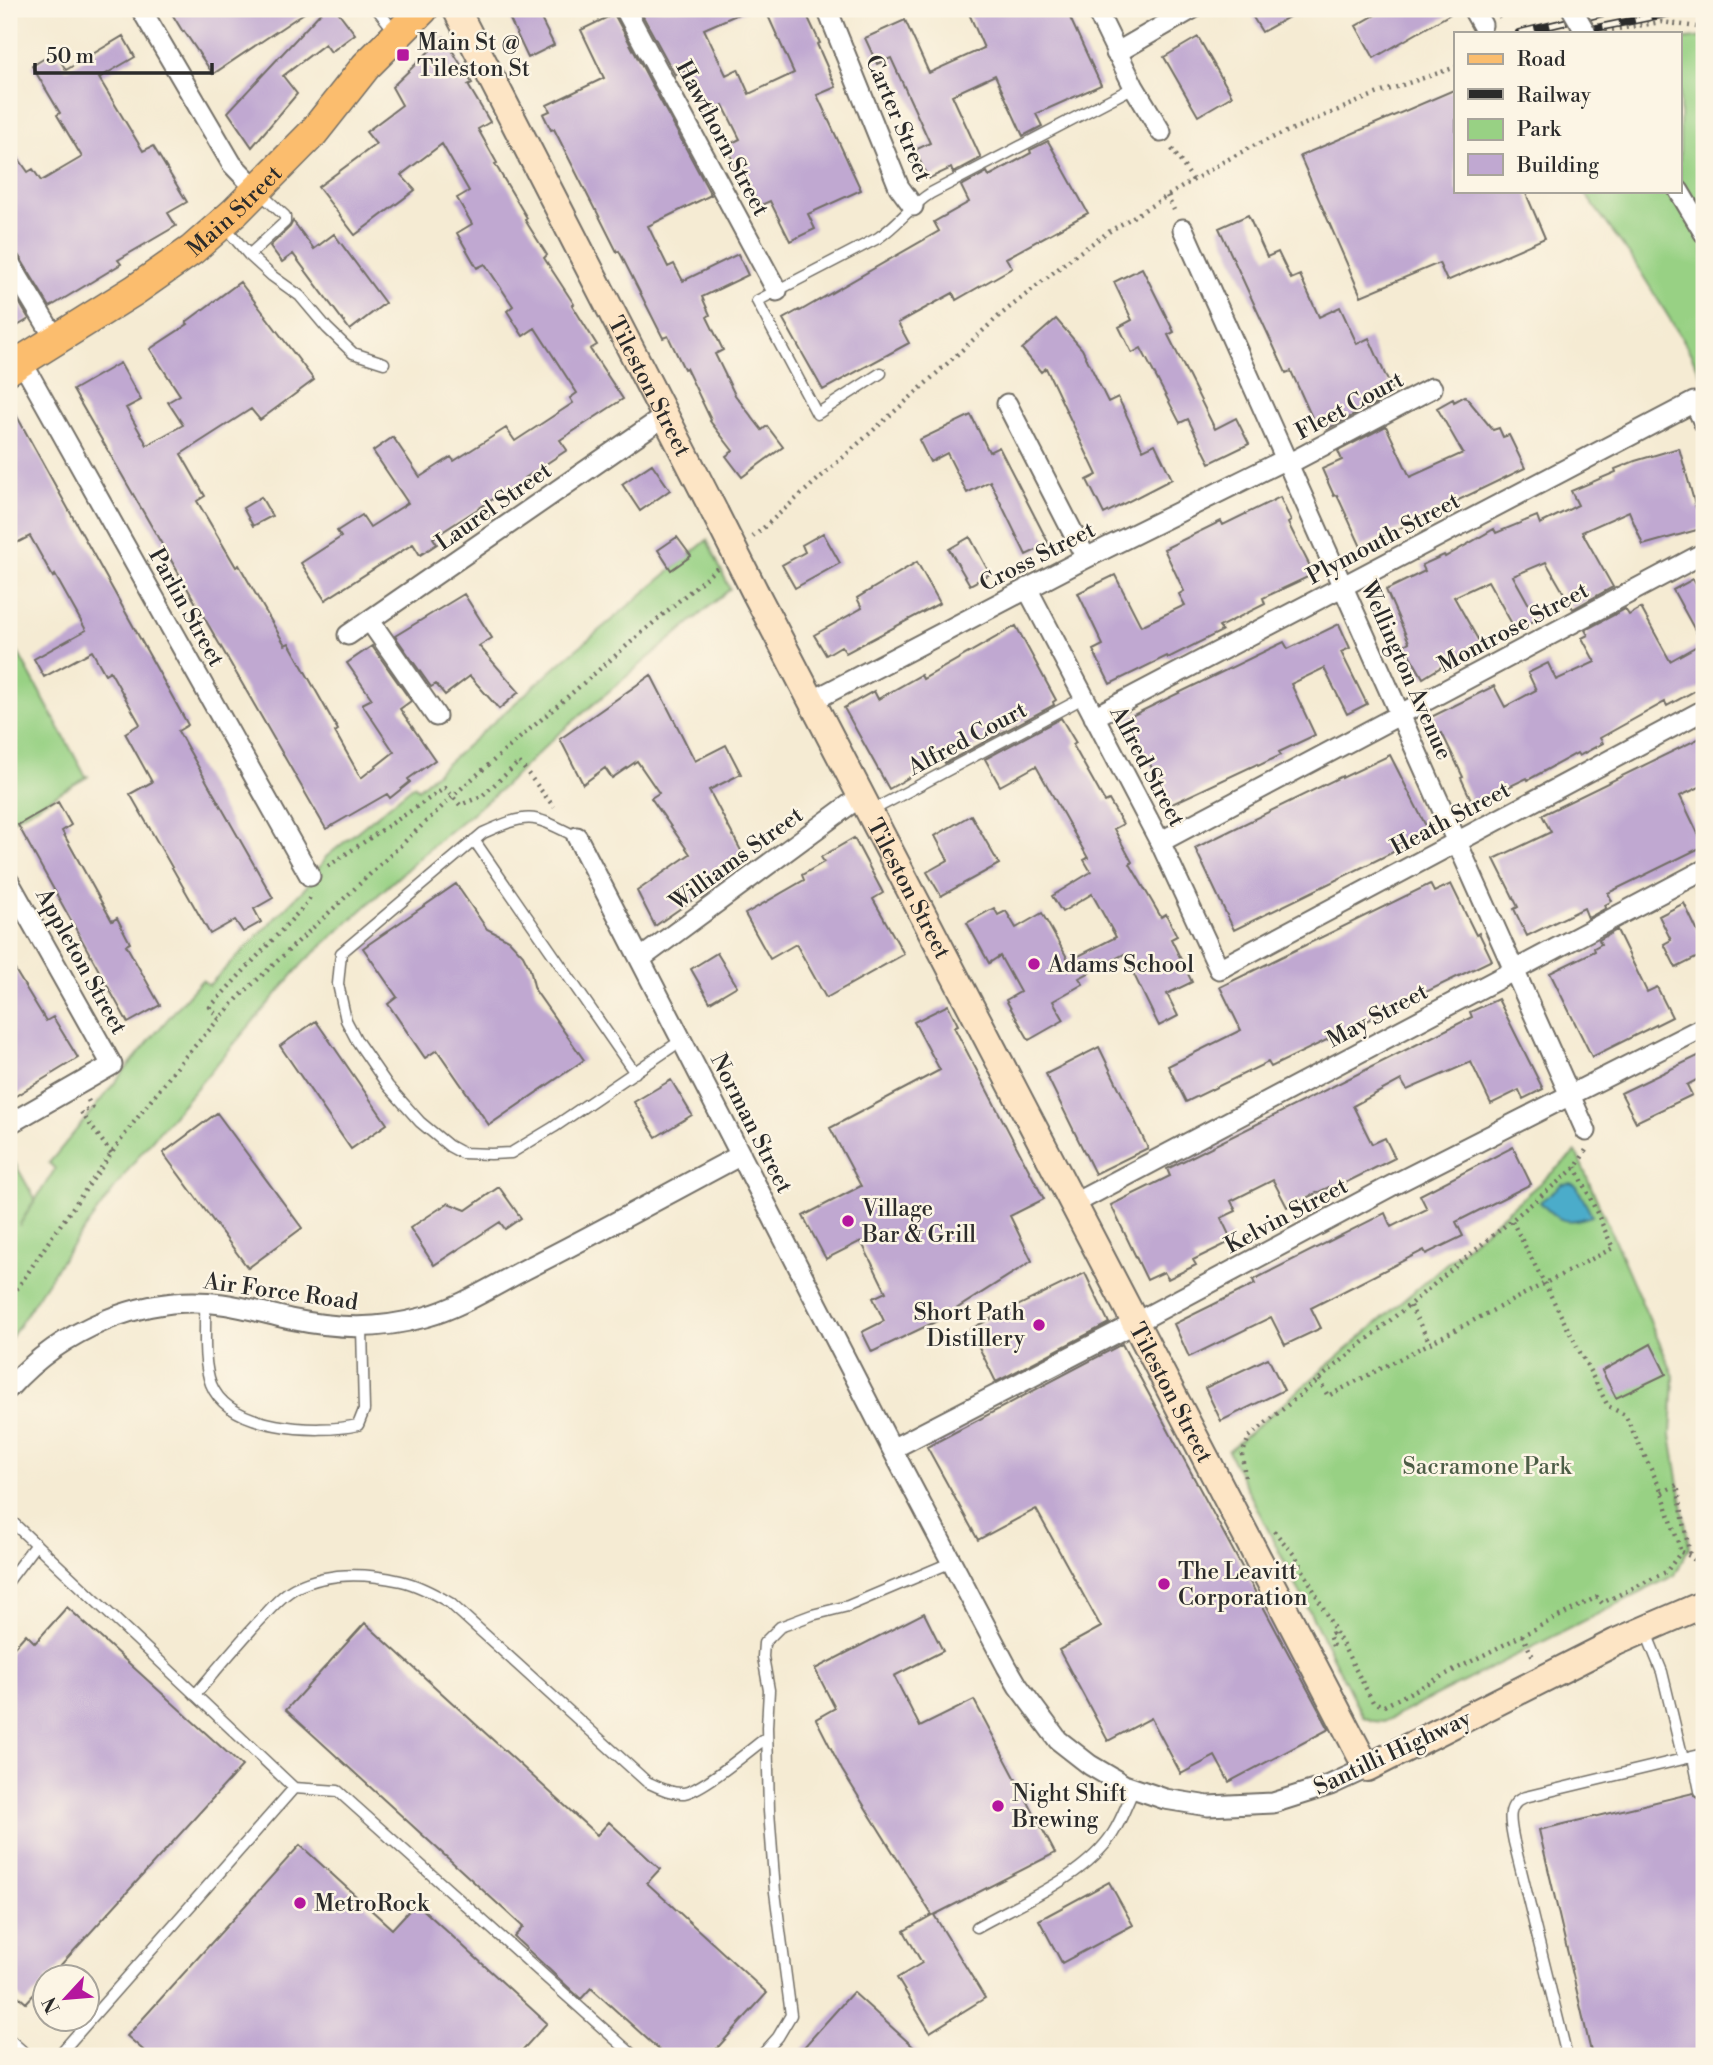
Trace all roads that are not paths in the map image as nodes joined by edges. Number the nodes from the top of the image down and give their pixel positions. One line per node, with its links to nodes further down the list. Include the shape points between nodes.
1 (141, 9): 15 (street, via 232,164)
2 (377, 9): 11 (lane)
3 (423, 9): 11 (main road, Main Street)
4 (456, 9): 30 (main road, Tileston Street)
5 (625, 9): 23 (street, Hawthorn Street)
6 (827, 9): 17 (street, Carter Street, via 899,187)
7 (1096, 9): 12 (street)
8 (1192, 9): 12 (street)
9 (1572, 9): 10 (street, bridge)
10 (1585, 32)
11 (397, 34): 15 (main road, Main Street, via 313,133)
12 (1116, 53): 13 (street)
13 (1134, 87): 14 (street); 17 (lane)
14 (1161, 132)
15 (256, 189): 18 (main road, Main Street); 21 (lane, via 285,216 285,222)
16 (1680, 192): 20 (street)
17 (913, 206): 23 (lane, via 878,238)
18 (222, 224): 21 (lane); 24 (main road, Main Street, via 192,250)
19 (1183, 229): 32 (street, Wellington Avenue)
20 (1704, 233)
21 (249, 256): 25 (lane, via 300,296 353,353)
22 (9, 262): 24 (street)
23 (777, 291): 27 (lane, via 757,301 817,414)
24 (56, 340): 26 (main road, Main Street)
25 (384, 363)
26 (15, 365): 51 (street, Parlin Street)
27 (881, 373)
28 (1432, 388): 32 (street, Fleet Court)
29 (1007, 404): 34 (street)
30 (664, 416): 37 (street, Laurel Street); 40 (main road, Tileston Street, bridge)
31 (1704, 423): 35 (street, Plymouth Street, via 1694,402)
32 (1287, 462): 34 (street, Cross Street); 35 (street, Wellington Avenue)
33 (1704, 554): 42 (street, Montrose Street)
34 (1086, 558): 36 (street, Cross Street)
35 (1343, 586): 42 (street, Wellington Avenue); 44 (street, Plymouth Street)
36 (1027, 589): 39 (street, Alfred Street); 40 (street, Cross Street)
37 (370, 621): 38 (street, Laurel Street); 43 (street)
38 (348, 635)
39 (1083, 698): 44 (street, Alfred Street); 45 (lane, Alfred Court)
40 (812, 701): 45 (main road, Tileston Street)
41 (1704, 710): 49 (street, Heath Street)
42 (1400, 714): 48 (street, Montrose Street); 49 (street, Wellington Avenue)
43 (436, 716)
44 (1094, 717): 48 (street, Alfred Street)
45 (865, 804): 53 (street, Williams Street); 63 (main road, Tileston Street)
46 (577, 837): 47 (lane, via 528,817 483,833); 53 (street, Norman Street)
47 (474, 841): 58 (lane); 58 (lane, via 341,953 338,984 346,1020 388,1086 449,1146 462,1153 511,1153)
48 (1160, 842): 54 (street, Alfred Street)
49 (1457, 842): 54 (street, Heath Street); 55 (street, Wellington Avenue)
50 (1704, 870): 55 (street, May Street)
51 (310, 876)
52 (9, 882): 60 (street, Appleton Street, via 113,1065)
53 (640, 959): 57 (street, Norman Street)
54 (1219, 969)
55 (1515, 970): 59 (street, Wellington Avenue); 63 (street, May Street)
56 (1704, 1027): 59 (street, Kelvin Street)
57 (682, 1040): 58 (lane); 62 (street, Norman Street)
58 (635, 1073)
59 (1570, 1095): 61 (street, Wellington Avenue); 65 (street, Kelvin Street)
60 (9, 1124)
61 (1586, 1130)
62 (741, 1155): 66 (street, Air Force Road, via 453,1307 391,1325); 68 (street, Norman Street)
63 (1073, 1204): 65 (main road, Tileston Street)
64 (205, 1303): 66 (street, Air Force Road); 66 (lane, via 206,1365 212,1386 228,1406 253,1421 289,1427 358,1425 364,1410); 67 (street, Air Force Road, via 160,1306 93,1325 49,1352)
65 (1135, 1323): 68 (street, Kelvin Street); 80 (main road, Tileston Street)
66 (362, 1328)
67 (9, 1388)
68 (892, 1449): 71 (street, Norman Street)
69 (9, 1519): 70 (lane)
70 (36, 1544): 72 (lane); 76 (lane)
71 (952, 1562): 75 (street, Norman Street); 77 (lane, via 848,1606 780,1627 764,1643)
72 (9, 1580)
73 (1704, 1604): 74 (main road, Santilli Highway)
74 (1645, 1630): 79 (lane); 80 (main road, Santilli Highway)
75 (1018, 1686): 82 (street, Santilli Highway, via 1058,1740 1090,1765)
76 (195, 1695): 77 (lane, via 247,1634 294,1589 325,1577 359,1575 402,1581 450,1603 647,1782 668,1791 685,1793 713,1778); 81 (lane)
77 (767, 1737): 89 (lane, via 775,1892 791,2015)
78 (1704, 1754): 79 (lane)
79 (1688, 1758): 83 (lane); 90 (lane, via 1525,1797 1511,1810 1514,1842)
80 (1367, 1768): 82 (street, Santilli Highway, via 1273,1803 1208,1806)
81 (294, 1788): 87 (lane); 88 (lane, via 338,1791)
82 (1134, 1788): 84 (lane, via 1114,1832 1076,1872)
83 (1700, 1791)
84 (977, 1927)
85 (9, 2039): 86 (lane)
86 (28, 2056)
87 (58, 2056)
88 (634, 2056)
89 (761, 2056)
90 (1567, 2056)

